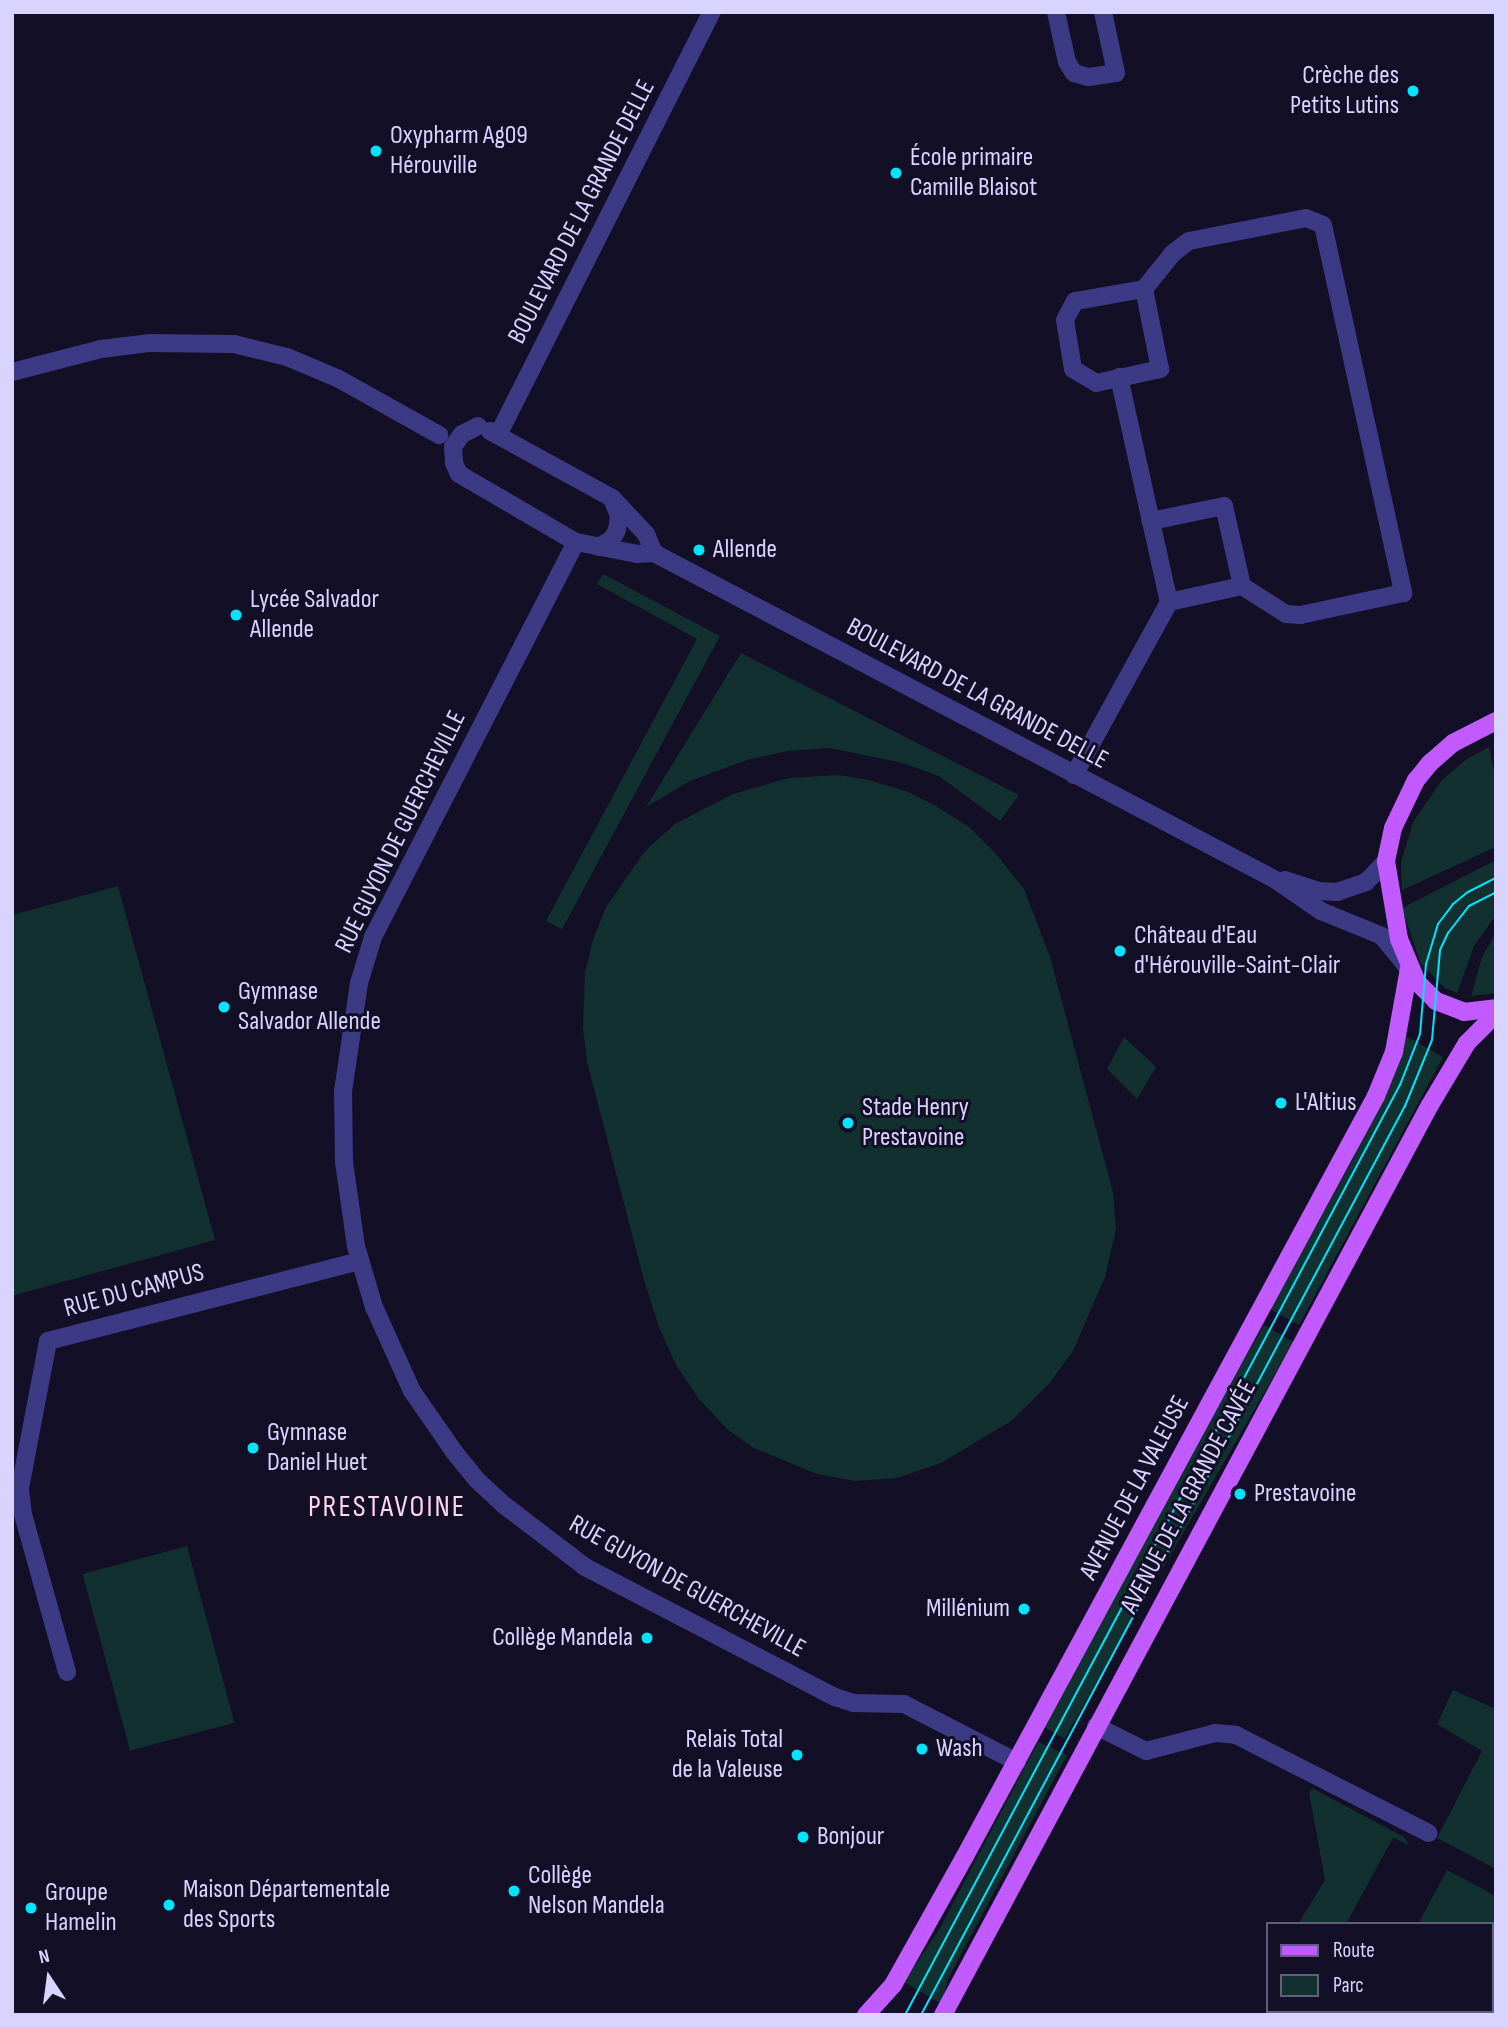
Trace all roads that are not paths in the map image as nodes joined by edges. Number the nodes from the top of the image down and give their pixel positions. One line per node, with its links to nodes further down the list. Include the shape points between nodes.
1 (712, 12): 9 (street, BOULEVARD DE LA GRANDE DELLE)
2 (1056, 12): 3 (street, via 1067,62 1074,73 1088,77 1116,73)
3 (1103, 12)
4 (1144, 289): 6 (street, via 1160,369); 6 (street, via 1075,301 1065,320 1073,369 1096,383); 16 (street, via 1189,241 1306,218 1323,225 1403,593 1300,615 1286,614)
5 (12, 372): 8 (street, via 101,349 149,343 234,344 287,357 339,379)
6 (1119, 377): 12 (street)
7 (478, 426): 8 (street); 9 (street); 10 (street, via 463,434 453,447)
8 (439, 435): 10 (street)
9 (498, 435): 11 (street)
10 (459, 474): 13 (street, BOULEVARD DE LA GRANDE DELLE)
11 (612, 498): 14 (street, via 619,516 617,530); 15 (street, via 646,534)
12 (1151, 521): 16 (street, via 1224,506); 17 (street)
13 (576, 542): 14 (street, BOULEVARD DE LA GRANDE DELLE); 25 (street, RUE GUYON DE GUERCHEVILLE, via 378,927 359,983 343,1091 348,1203)
14 (599, 547): 15 (street, BOULEVARD DE LA GRANDE DELLE)
15 (654, 554): 19 (street, BOULEVARD DE LA GRANDE DELLE)
16 (1242, 586): 17 (street)
17 (1169, 602): 19 (street)
18 (1496, 721): 20 (main road, via 1463,736 1416,780 1393,828)
19 (1074, 775): 21 (street, BOULEVARD DE LA GRANDE DELLE)
20 (1386, 861): 21 (street, BOULEVARD DE LA GRANDE DELLE, via 1366,882 1337,892); 22 (main road, via 1394,919)
21 (1276, 880): 22 (street, BOULEVARD DE LA GRANDE DELLE, via 1321,911 1382,936)
22 (1409, 969): 23 (main road, via 1436,1001 1464,1012); 28 (main road, AVENUE DE LA VALEUSE, via 1394,1052 1377,1096)
23 (1496, 1008)
24 (1496, 1014): 27 (main road, AVENUE DE LA GRANDE CAVÉE, via 1467,1043 1430,1105)
25 (360, 1261): 26 (street, RUE DU CAMPUS, via 48,1340 20,1488); 28 (street, RUE GUYON DE GUERCHEVILLE, via 387,1338 433,1425 477,1480 545,1538 585,1567 835,1697 853,1703 904,1704)
26 (66, 1672)
27 (1096, 1726): 29 (street, via 1146,1751 1214,1733 1237,1735); 31 (main road, AVENUE DE LA GRANDE CAVÉE)
28 (1017, 1762): 30 (main road, AVENUE DE LA VALEUSE, via 893,1985)
29 (1428, 1833)
30 (866, 2015)
31 (943, 2015)

